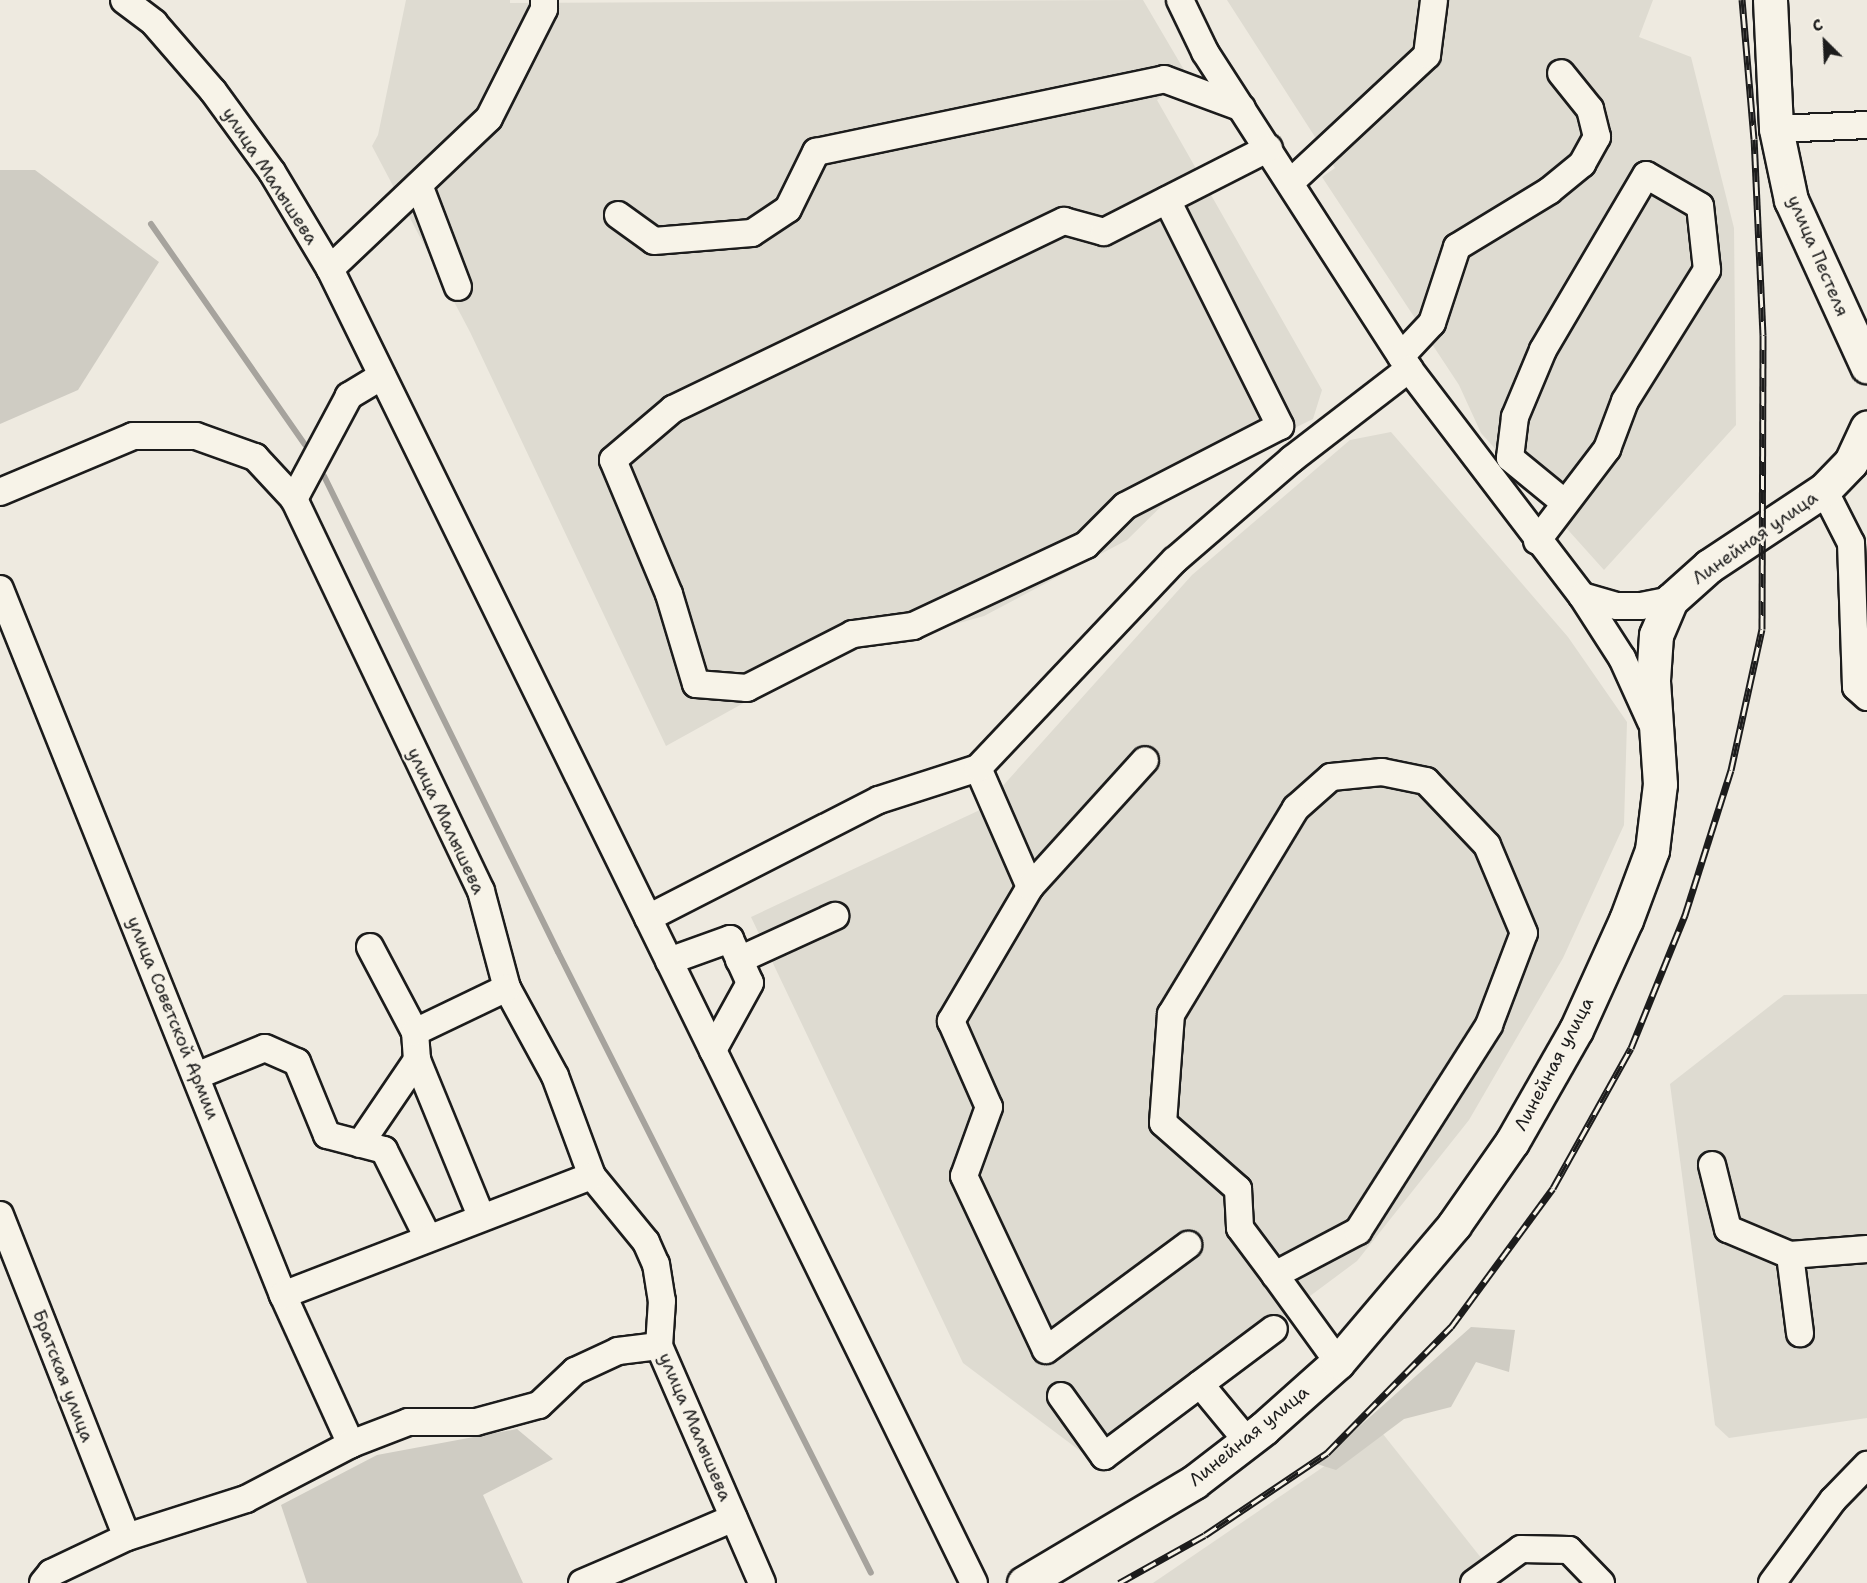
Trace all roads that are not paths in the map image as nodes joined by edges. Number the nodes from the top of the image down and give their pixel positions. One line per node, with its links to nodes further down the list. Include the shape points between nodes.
1 (124, 0): 15 (street, улица Малышева, via 154,22 213,91 272,172)
2 (544, 0): 12 (street, via 544,9 489,118)
3 (1180, 0): 7 (street, via 1205,52)
4 (1434, 0): 11 (street, via 1427,55)
5 (1770, 0): 9 (main road, улица Пестеля)
6 (1561, 73): 17 (street, via 1590,109 1597,137 1582,164 1549,191 1457,247 1432,323)
7 (1242, 108): 10 (street); 14 (street, via 1164,79 816,152 788,209 752,233 654,241)
8 (1867, 125): 9 (street)
9 (1776, 129): 18 (main road, улица Пестеля, via 1791,200)
10 (1269, 148): 11 (street); 13 (street)
11 (1291, 182): 17 (street)
12 (419, 184): 15 (street); 16 (street)
13 (1167, 200): 13 (street, via 1104,232 1064,221 674,409 614,460 669,594 696,684 747,688 853,634 913,626 1086,545 1125,506 1280,426)
14 (618, 215)
15 (330, 269): 19 (street, улица Малышева)
16 (458, 287)
17 (1405, 363): 26 (street); 33 (street, via 1175,560)
18 (1867, 366)
19 (382, 376): 24 (street, via 349,396); 36 (street, улица Малышева)
20 (1867, 428): 22 (main road, Линейная улица, via 1851,462)
21 (1867, 462): 22 (street)
22 (1824, 490): 29 (main road, Линейная улица, via 1709,566); 30 (street, via 1851,543 1856,687)
23 (0, 492): 24 (street, улица Малышева, via 133,436 196,436 255,457)
24 (294, 499): 40 (street, улица Малышева, via 481,891)
25 (1565, 503): 25 (street, via 1510,458 1515,417 1544,350 1646,176 1700,206 1707,270 1625,401 1607,449); 26 (street)
26 (1537, 541): 28 (street)
27 (0, 589): 44 (street, улица Советской Армии)
28 (1582, 596): 29 (street, via 1617,606); 31 (street, via 1622,658)
29 (1671, 600): 31 (main road, Линейная улица, via 1656,635)
30 (1867, 696)
31 (1657, 733): 59 (main road, Линейная улица, via 1660,784 1652,850 1626,920 1576,1030 1512,1142 1454,1225)
32 (1145, 760): 34 (street)
33 (978, 768): 34 (street); 36 (street, via 879,800)
34 (1030, 887): 51 (street, via 951,1021 989,1107 964,1176 1046,1350)
35 (835, 916): 38 (street)
36 (648, 918): 39 (street, улица Малышева)
37 (370, 947): 41 (street)
38 (739, 960): 39 (street, via 730,939); 42 (street, via 750,983)
39 (669, 961): 42 (street, улица Малышева)
40 (507, 988): 41 (street); 47 (street, улица Малышева, via 555,1076)
41 (415, 1032): 43 (street)
42 (713, 1050): 70 (street, улица Малышева)
43 (417, 1060): 45 (street); 49 (street)
44 (196, 1076): 45 (street, via 265,1048 297,1062 327,1135); 55 (street, улица Советской Армии)
45 (360, 1144): 50 (street, via 384,1150)
46 (1712, 1165): 53 (street, via 1728,1230)
47 (592, 1176): 49 (street); 58 (street, улица Малышева, via 646,1242 656,1264 662,1301)
48 (0, 1215): 66 (street, Братская улица)
49 (481, 1216): 50 (street)
50 (427, 1236): 55 (street)
51 (1188, 1245)
52 (1867, 1249): 53 (street)
53 (1790, 1255): 57 (street)
54 (1275, 1275): 54 (street, via 1240,1228 1238,1189 1163,1123 1170,1014 1296,808 1331,777 1382,772 1426,781 1487,845 1524,933 1489,1025 1358,1231); 59 (street)
55 (283, 1295): 63 (street, улица Советской Армии)
56 (1274, 1329): 60 (street)
57 (1800, 1333)
58 (659, 1346): 63 (street, via 618,1351 575,1371 539,1405 476,1422 408,1422); 65 (street, улица Малышева)
59 (1338, 1362): 62 (main road, Линейная улица)
60 (1200, 1384): 61 (street, via 1104,1456); 62 (street)
61 (1062, 1396)
62 (1247, 1441): 71 (main road, Линейная улица, via 1194,1482)
63 (351, 1444): 66 (street, via 246,1499)
64 (1867, 1465): 74 (street, via 1833,1500)
65 (734, 1518): 68 (street); 69 (street, улица Малышева)
66 (127, 1538): 67 (street, via 51,1573)
67 (43, 1583)
68 (582, 1583)
69 (762, 1583)
70 (974, 1583)
71 (1024, 1583)
72 (1474, 1583): 73 (street, via 1521,1549 1569,1550)
73 (1601, 1583)
74 (1772, 1583)

